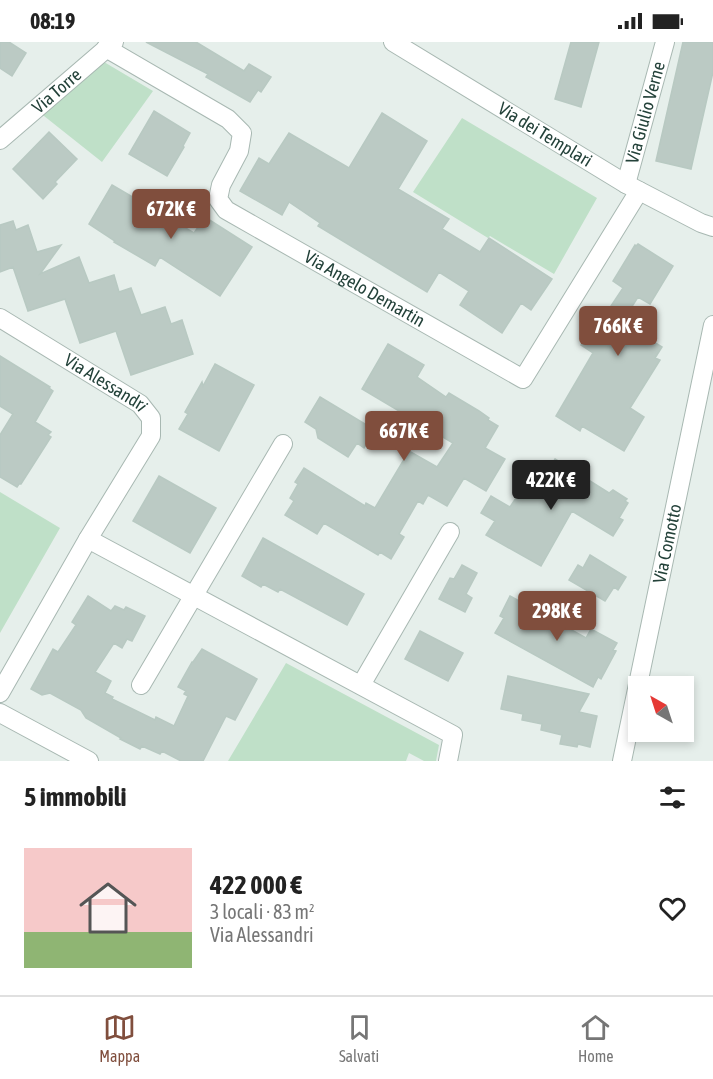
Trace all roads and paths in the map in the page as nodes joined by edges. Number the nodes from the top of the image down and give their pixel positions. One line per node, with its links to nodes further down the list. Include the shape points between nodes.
1 (393, 42): 5 (street, Via dei Templari)
2 (665, 42): 5 (street, Via Giulio Verne)
3 (110, 45): 4 (street, Via Torre); 5 (street, Via Angelo Demartin, via 228,119 242,133 239,151 218,199 226,210 524,379)
4 (0, 140)
5 (632, 188): 6 (street, Via dei Templari)
6 (707, 225): 7 (street, Via dei Templari)
7 (713, 237)
8 (0, 318): 12 (street, Via Alessandri, via 140,404 151,418 151,436)
9 (713, 325): 20 (street, Via Comotto)
10 (283, 444): 13 (street)
11 (450, 532): 15 (street)
12 (88, 539): 13 (street); 16 (street, Via Alessandri)
13 (194, 596): 14 (street); 15 (street)
14 (141, 685)
15 (361, 685): 19 (street, via 453,735)
16 (0, 693)
17 (0, 713): 18 (street)
18 (89, 761)
19 (447, 761)
20 (622, 761)

